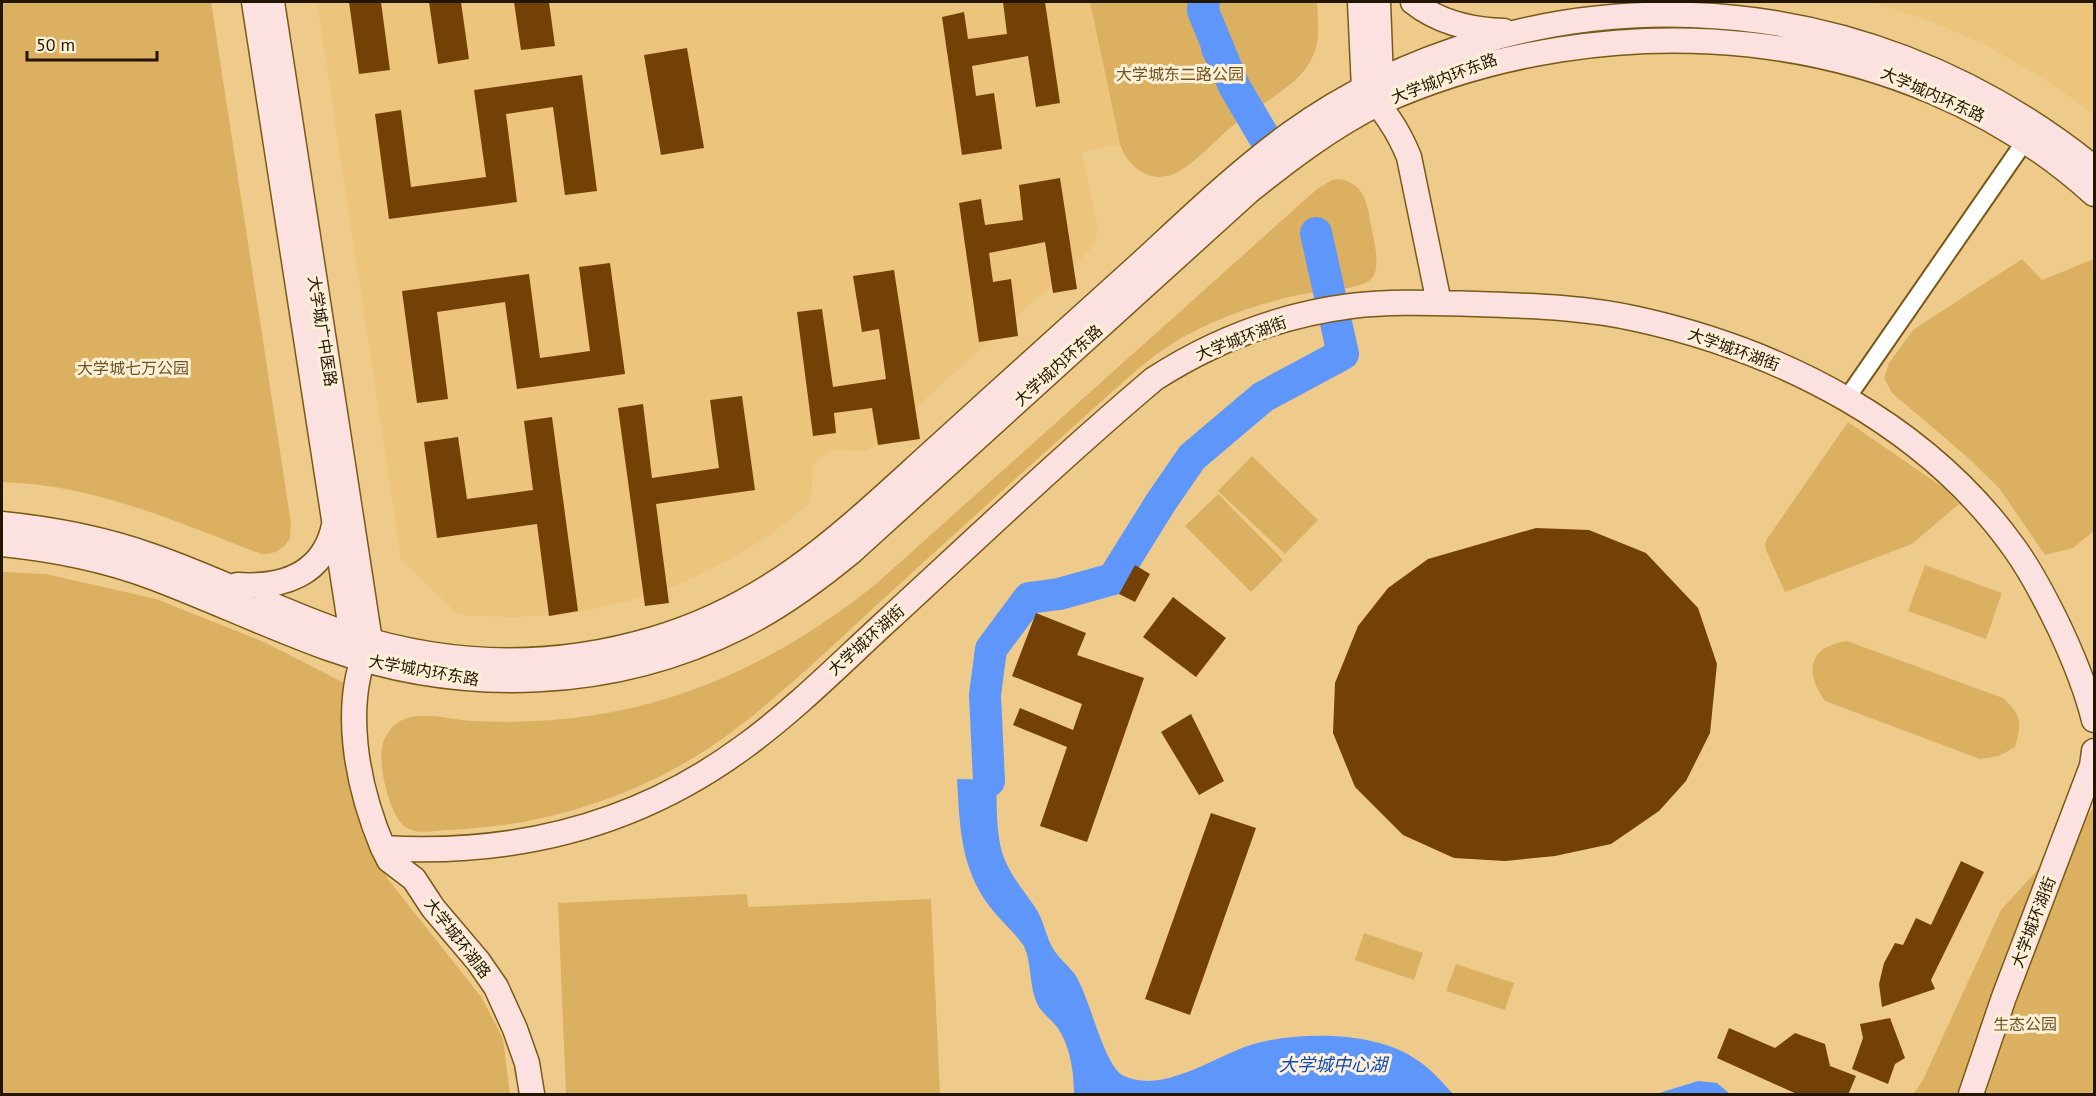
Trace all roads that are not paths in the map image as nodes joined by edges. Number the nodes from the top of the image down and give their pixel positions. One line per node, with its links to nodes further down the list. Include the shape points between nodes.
1 (255, 2): 13 (main road, 大学城广中医路)
2 (272, 2): 17 (main road, 大学城广中医路)
3 (1360, 2): 7 (main road)
4 (1378, 2): 7 (main road)
5 (1413, 2): 6 (main road, via 1454,23)
6 (1521, 31): 7 (main road, 大学城内环东路, via 1448,52); 9 (main road, 大学城内环东路, via 1580,20 1668,14 1748,19 1814,30 1876,47 1963,83 2035,124)
7 (1374, 91): 8 (main road, 大学城内环东路, via 1498,57 1583,39 1644,34 1718,36 1799,47 1862,63 1954,100); 11 (main road, via 1409,157); 17 (main road, 大学城内环东路, via 1248,192 851,552 820,578 742,626 666,656 565,678 472,680 397,668)
8 (2025, 141): 10 (main road, 大学城内环东路); 12 (street)
9 (2094, 168)
10 (2094, 194)
11 (1438, 303): 12 (main road, 大学城环湖街, via 1546,306 1634,318 1716,340); 20 (main road, 大学城环湖街, via 1318,311 1215,344 1154,379 747,745 664,795 623,814 515,843)
12 (1847, 398): 18 (main road, 大学城环湖街, via 1912,443 1994,521 2038,586 2076,663)
13 (335, 523): 16 (main road, via 320,557 299,576 255,586); 17 (main road, 大学城广中医路)
14 (2, 524): 16 (main road, 大学城内环东路, via 117,545)
15 (2, 544): 17 (main road, 大学城内环东路, via 75,555 133,570 327,648)
16 (221, 584): 17 (main road, 大学城内环东路)
17 (361, 645): 20 (main road, 大学城广中医路, via 355,718 359,767 370,813)
18 (2094, 720)
19 (2094, 751): 22 (main road, 大学城环湖街, via 2092,766)
20 (386, 854): 21 (main road, 大学城环湖路, via 414,879 496,987 527,1062)
21 (532, 1095)
22 (1971, 1095)

